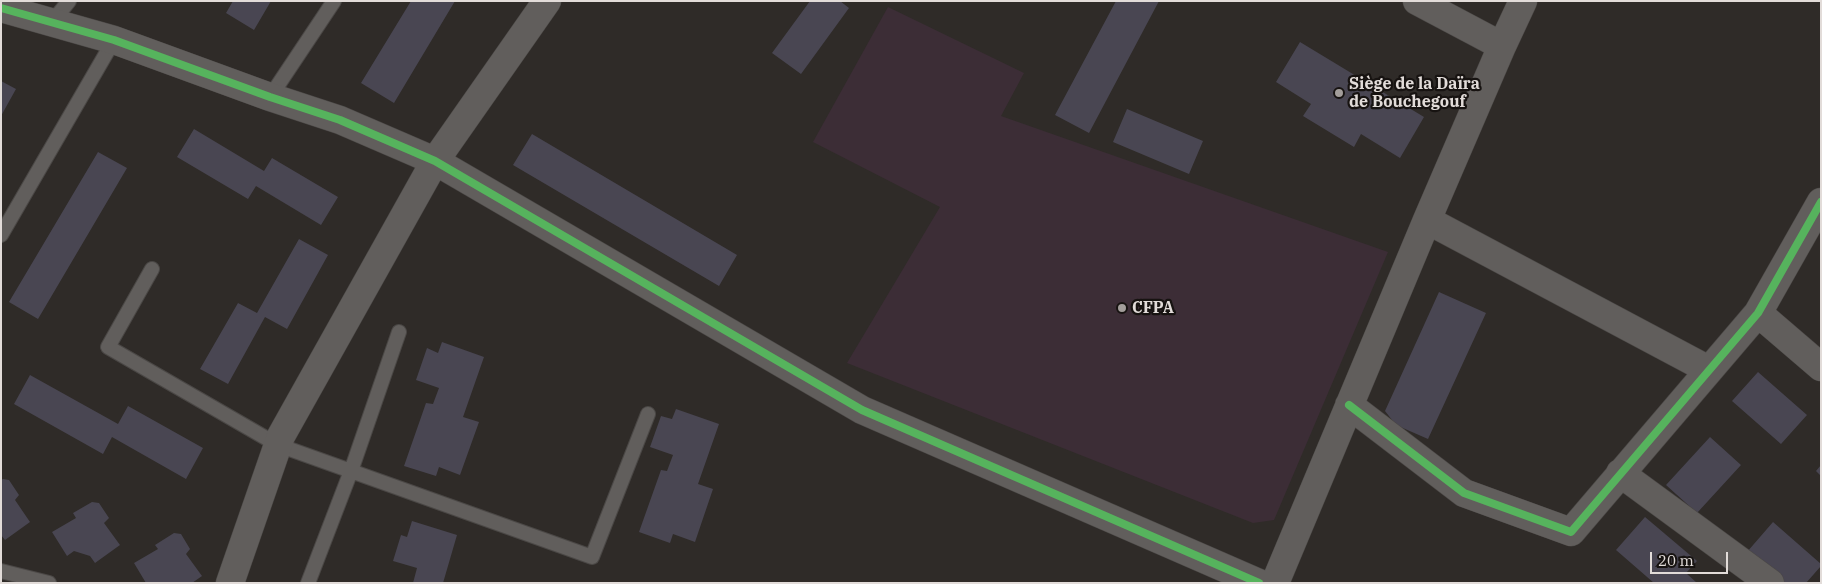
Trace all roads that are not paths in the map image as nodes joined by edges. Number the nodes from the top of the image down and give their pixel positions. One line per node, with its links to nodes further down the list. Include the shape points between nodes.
1 (69, 1): 7 (lane)
2 (334, 1): 10 (lane)
3 (546, 1): 11 (street)
4 (1417, 1): 9 (street)
5 (1523, 1): 9 (street)
6 (1, 8): 7 (street)
7 (52, 22): 8 (street)
8 (114, 40): 10 (street); 14 (lane)
9 (1502, 46): 13 (street)
10 (270, 97): 11 (street, via 340,120)
11 (435, 161): 22 (street, via 285,427); 29 (street, via 862,410)
12 (1821, 202): 16 (street)
13 (1427, 220): 19 (street); 20 (street)
14 (1, 235)
15 (152, 269): 22 (lane, via 108,347)
16 (1758, 312): 18 (street); 19 (street)
17 (399, 332): 23 (lane)
18 (1821, 367)
19 (1709, 370): 24 (street)
20 (1349, 405): 24 (street, via 1464,493 1571,532); 30 (street)
21 (648, 414): 23 (lane, via 592,557)
22 (278, 445): 23 (lane); 27 (street)
23 (351, 471): 28 (lane)
24 (1620, 473): 31 (street)
25 (1, 571): 26 (lane)
26 (49, 583)
27 (230, 583)
28 (308, 583)
29 (1259, 583)
30 (1275, 583)
31 (1770, 583)

